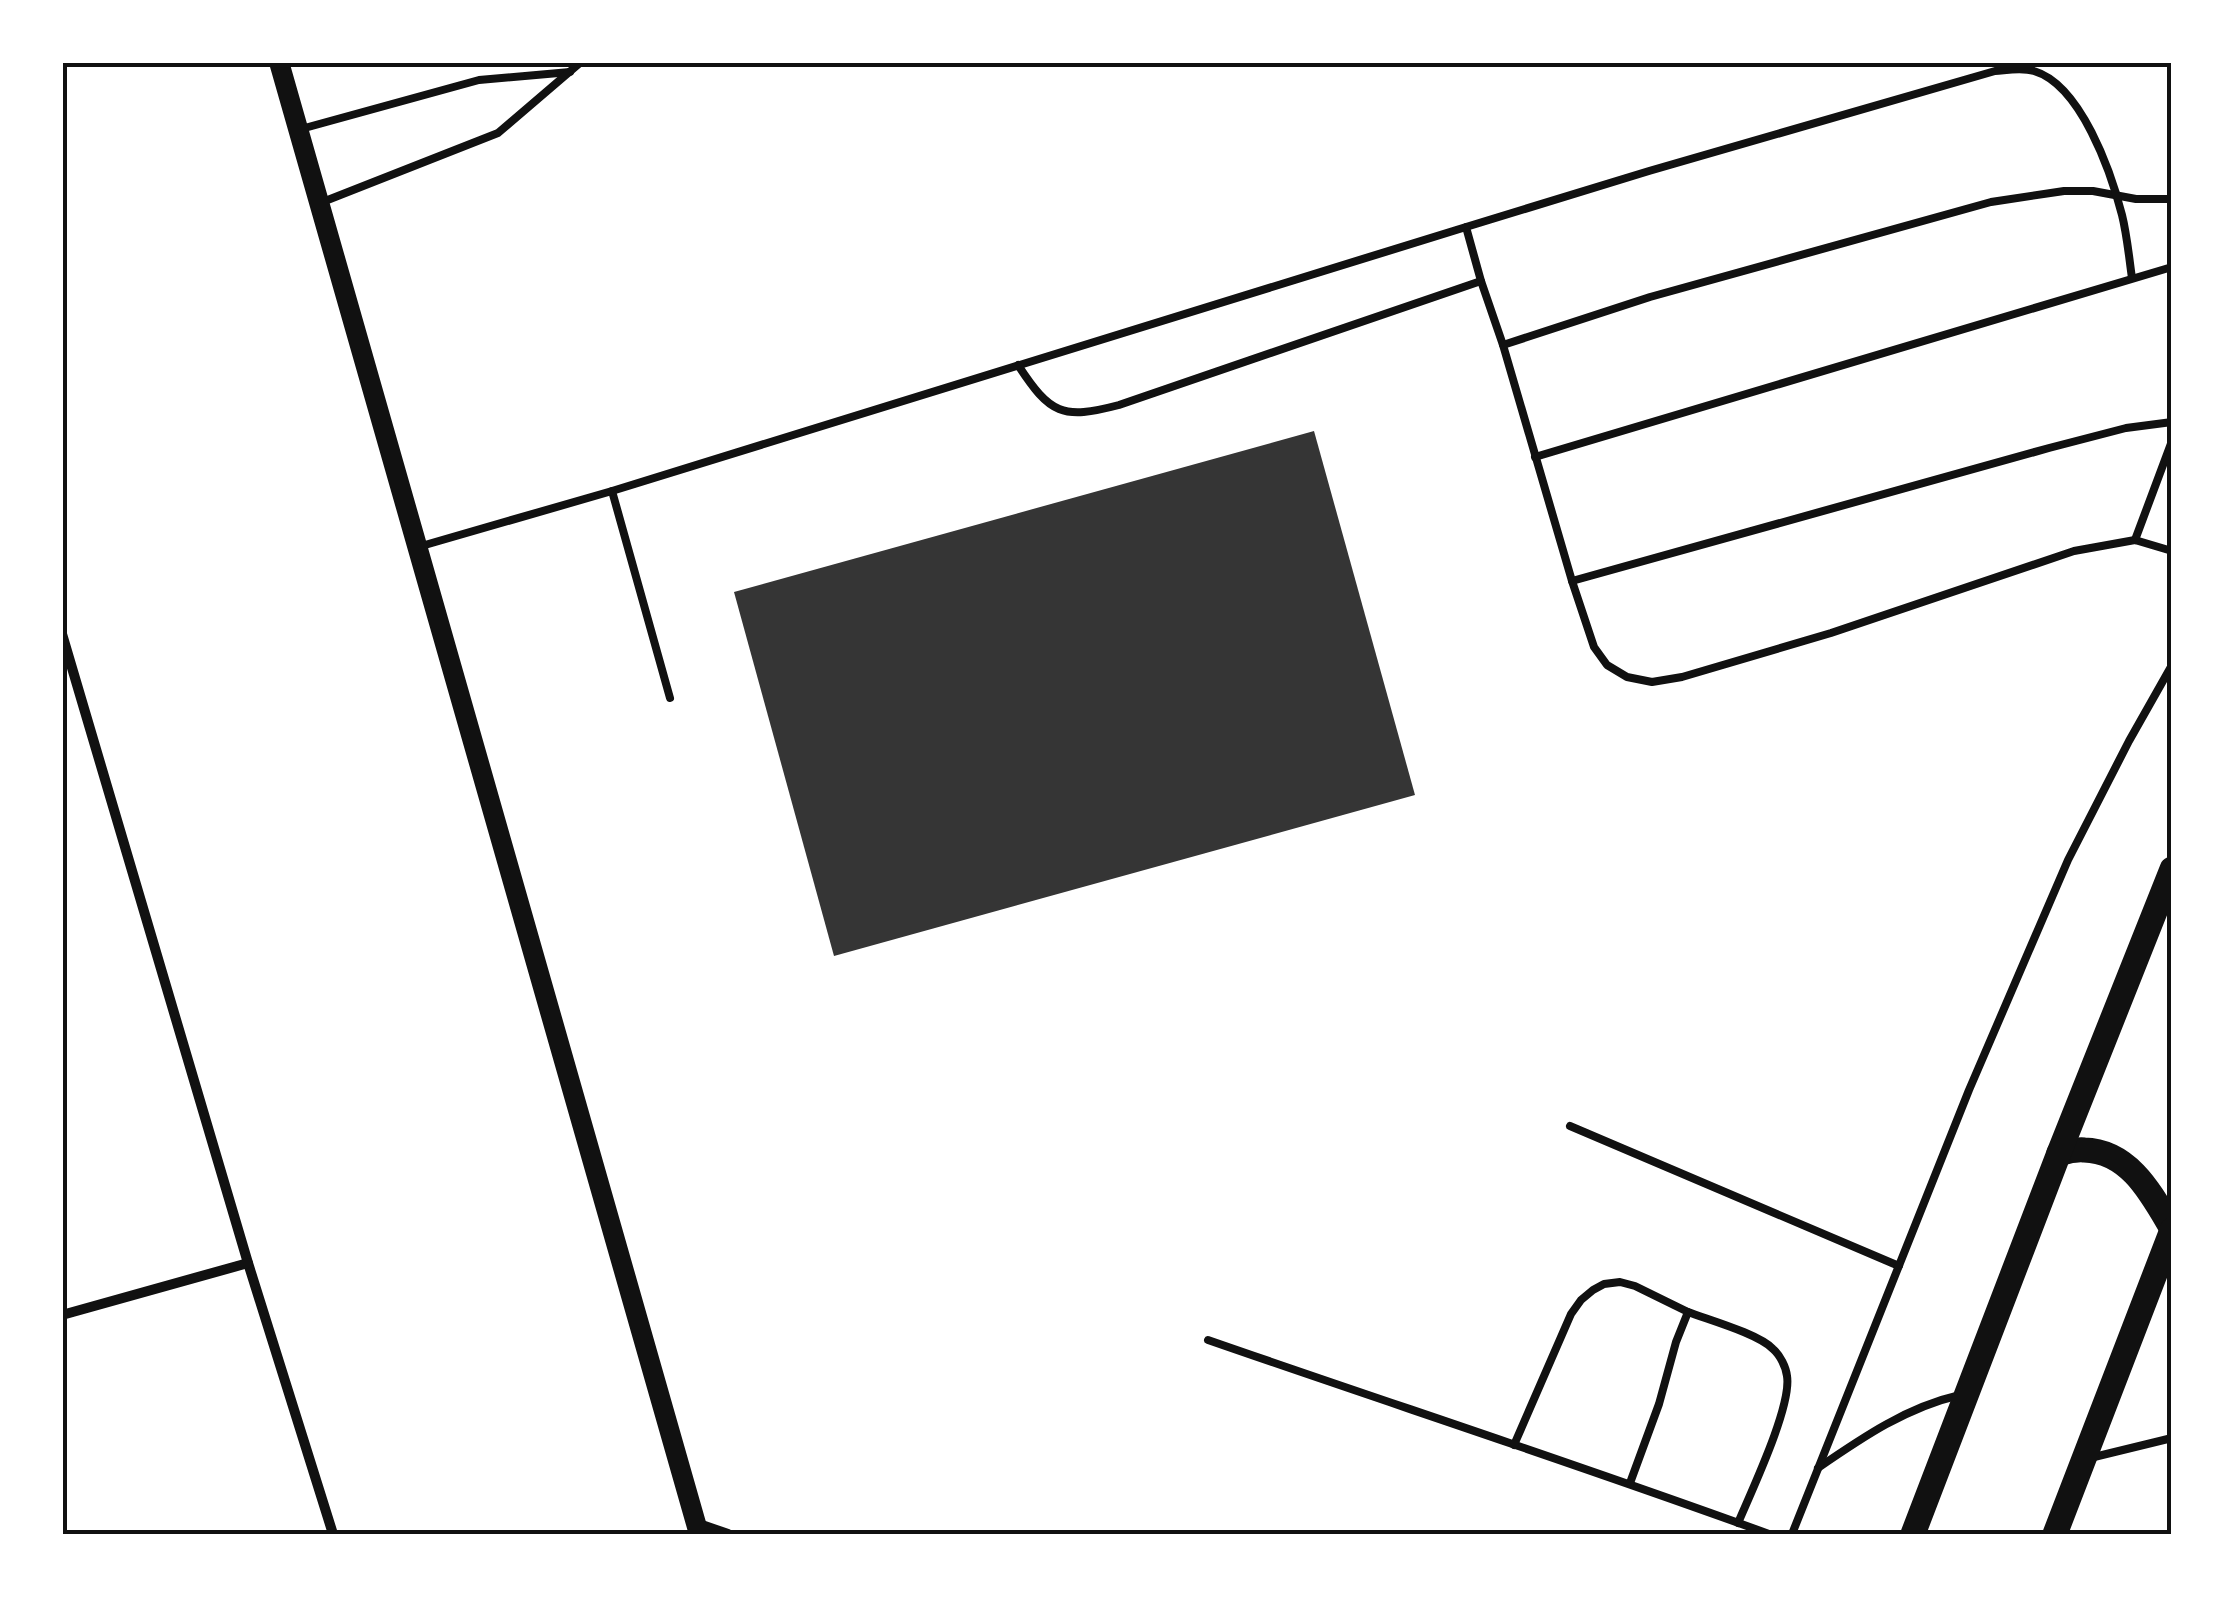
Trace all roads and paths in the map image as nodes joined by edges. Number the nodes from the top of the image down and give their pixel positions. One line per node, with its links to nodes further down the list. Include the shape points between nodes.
1 (279, 62): 4 (main road)
2 (581, 62): 3 (lane)
3 (570, 72): 4 (lane, via 479,80); 7 (lane, via 498,133)
4 (300, 129): 7 (main road)
5 (2116, 194): 6 (lane); 8 (lane, via 2070,97 2035,71 2016,69); 10 (lane); 12 (lane, via 2064,191 1991,202)
6 (2172, 198)
7 (320, 202): 19 (main road)
8 (1466, 227): 11 (lane); 13 (lane)
9 (2172, 267): 10 (lane)
10 (2132, 278): 16 (lane)
11 (1481, 281): 12 (lane); 13 (lane, via 1090,412 1054,406)
12 (1504, 345): 16 (lane)
13 (1018, 365): 17 (lane)
14 (2172, 422): 21 (lane, via 2049,448)
15 (2172, 441): 18 (lane)
16 (1536, 457): 21 (lane)
17 (612, 491): 19 (lane); 24 (lane)
18 (2135, 540): 20 (lane); 21 (lane, via 2074,550 1831,634 1652,682 1606,665)
19 (416, 548): 41 (main road)
20 (2172, 551)
21 (1572, 581)
22 (62, 634): 29 (street)
23 (2172, 665): 30 (lane, via 2068,860)
24 (670, 698)
25 (2172, 869): 27 (main road)
26 (1570, 1126): 30 (lane)
27 (2059, 1153): 28 (main road, via 2084,1150 2122,1162); 34 (main road)
28 (2172, 1230): 37 (main road)
29 (248, 1263): 32 (street); 42 (street)
30 (1899, 1266): 38 (lane)
31 (1688, 1312): 36 (lane, via 1620,1282 1593,1290 1571,1314); 39 (lane); 40 (lane, via 1762,1340 1787,1375 1774,1436)
32 (62, 1315)
33 (1208, 1340): 36 (lane)
34 (1967, 1394): 38 (lane, via 1894,1420); 46 (main road)
35 (2172, 1438): 37 (lane)
36 (1514, 1445): 39 (lane)
37 (2085, 1459): 47 (main road)
38 (1818, 1468): 45 (lane)
39 (1630, 1483): 40 (lane)
40 (1738, 1523): 44 (lane)
41 (697, 1529): 43 (street)
42 (333, 1534)
43 (728, 1534)
44 (1769, 1534)
45 (1792, 1534)
46 (1913, 1534)
47 (2055, 1534)

